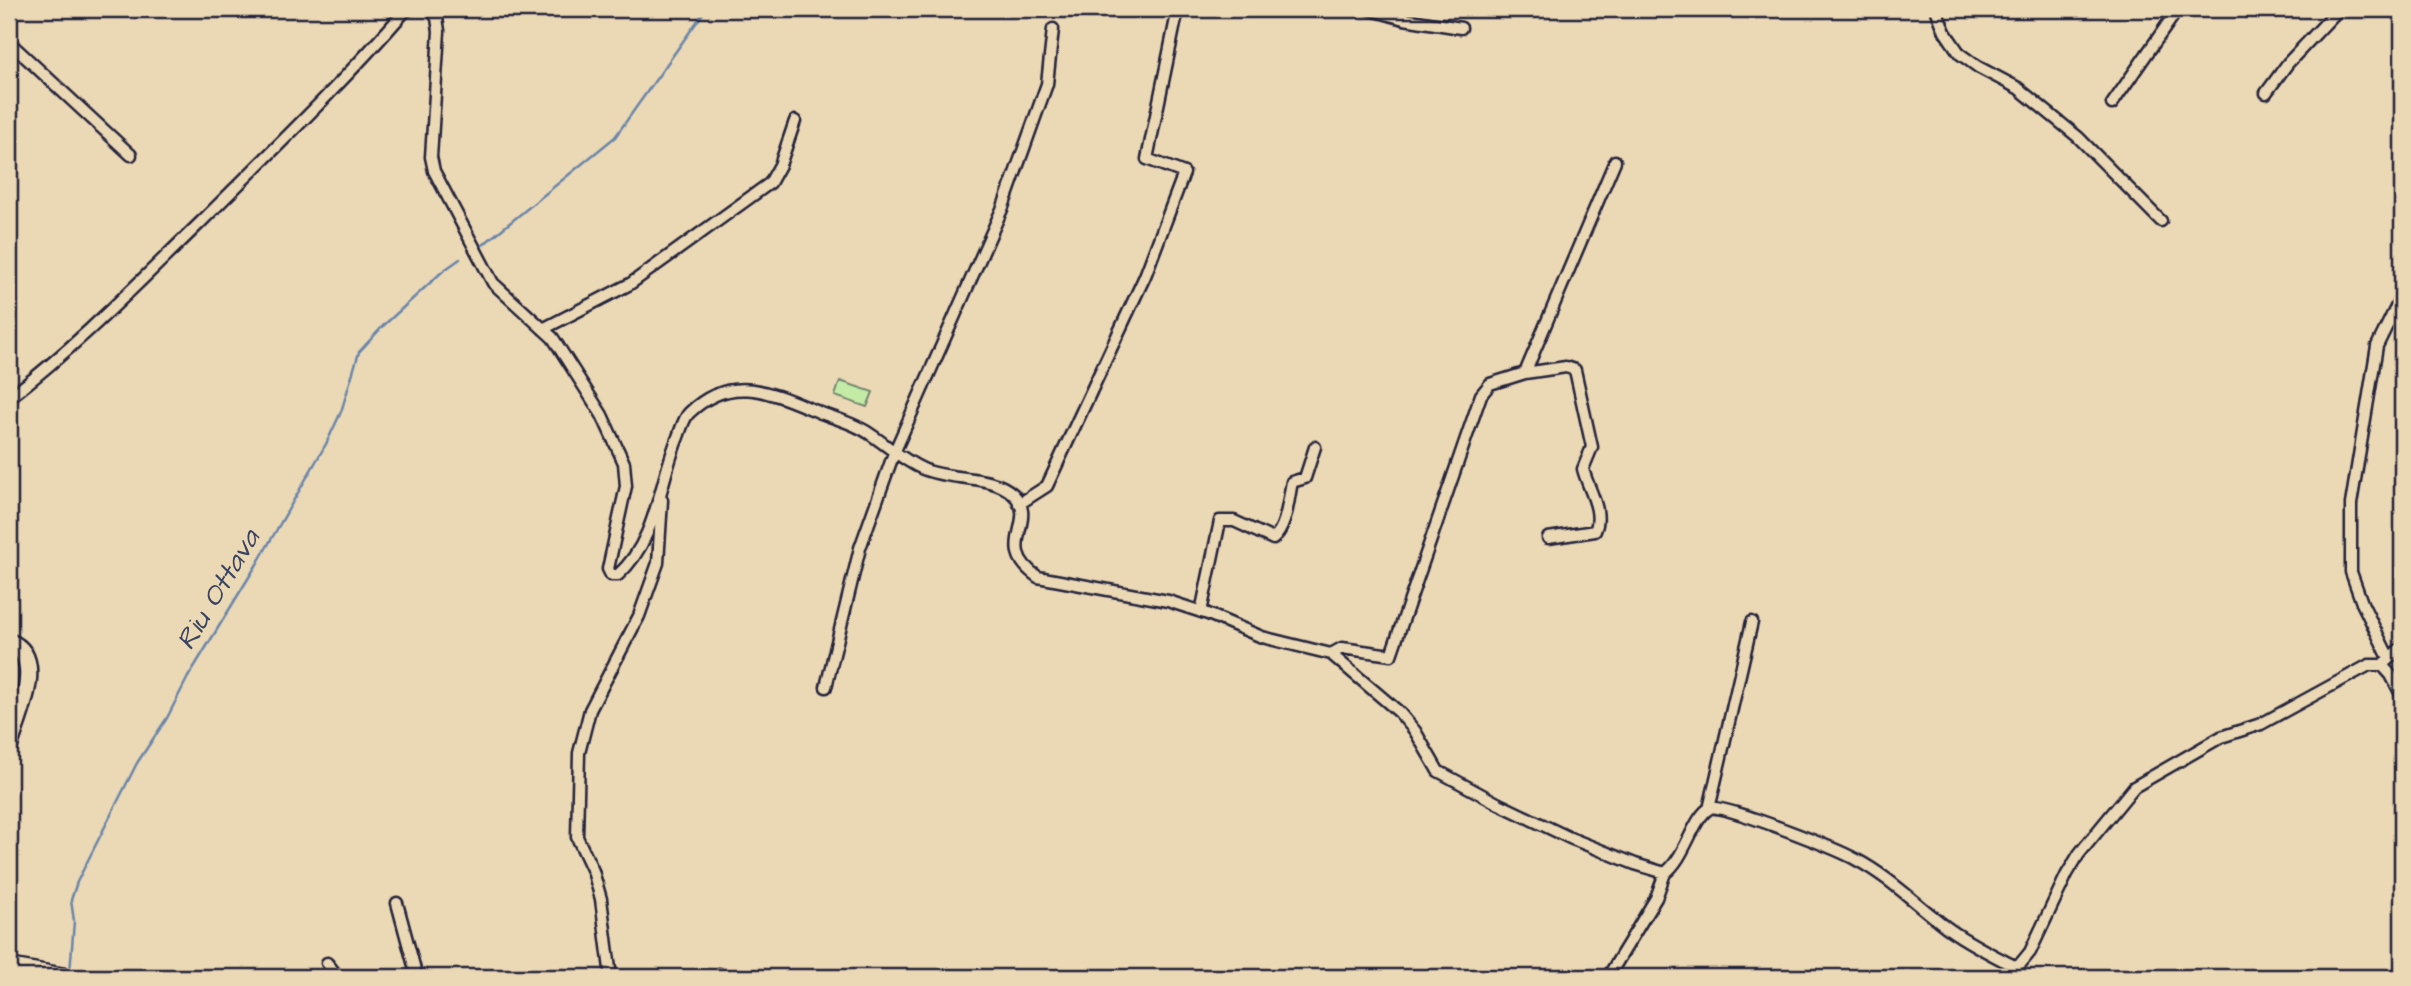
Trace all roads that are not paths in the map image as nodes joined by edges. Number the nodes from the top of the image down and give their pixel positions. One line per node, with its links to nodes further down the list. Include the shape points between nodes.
1 (410, 9): 20 (street, via 82,339)
2 (429, 9): 18 (street, via 439,30 434,171 493,282)
3 (1178, 9): 24 (street, via 1147,159 1184,173 1145,276 1053,475 1047,486)
4 (1368, 9): 8 (street)
5 (1936, 9): 16 (street, via 1960,54 2018,88 2077,137)
6 (2178, 9): 12 (street)
7 (2339, 9): 11 (street, via 2287,63)
8 (1461, 28)
9 (1052, 29): 22 (street, via 1047,84 1003,207)
10 (9, 42): 14 (street)
11 (2266, 93)
12 (2112, 104)
13 (794, 121): 18 (street, via 780,165 762,189 630,284)
14 (131, 155)
15 (1615, 161): 19 (street)
16 (2161, 221)
17 (2402, 295): 31 (street, via 2377,346 2351,503 2351,572)
18 (543, 329): 23 (street, via 602,415 624,463 626,486 608,569 611,575 630,565)
19 (1525, 373): 25 (street, via 1566,367 1575,370 1592,447 1583,469 1596,505 1595,531); 30 (street, via 1490,384 1481,395 1391,654 1342,648)
20 (9, 398)
21 (1315, 447): 26 (street, via 1305,478 1292,482 1279,534 1273,539 1234,521 1220,521)
22 (894, 453): 23 (street, via 868,432 782,397 750,388 720,392 688,414 670,456); 24 (street, via 942,476 1000,484); 32 (street, via 859,551)
23 (662, 492): 44 (street, via 658,563 639,616 590,710 579,752 577,837 601,899)
24 (1019, 504): 26 (street, via 1023,514 1016,550 1022,566 1038,577 1168,601)
25 (1548, 538)
26 (1201, 612): 30 (street, via 1262,637)
27 (1752, 622): 35 (street)
28 (9, 642): 34 (main road, via 24,654 29,666)
29 (2402, 647): 31 (street)
30 (1331, 654): 36 (street, via 1399,712 1438,771 1570,838)
31 (2385, 662): 33 (street); 39 (street, via 2369,665 2261,724 2221,737 2134,787 2079,854)
32 (826, 687)
33 (2402, 696)
34 (9, 746)
35 (1709, 808): 36 (street, via 1674,867); 39 (street, via 1742,814 1855,859 1948,928 2014,965)
36 (1665, 873): 47 (street, via 1656,898)
37 (397, 903): 43 (street)
38 (327, 963): 42 (street)
39 (2021, 963): 48 (street)
40 (9, 967): 41 (main road)
41 (65, 977)
42 (338, 977)
43 (417, 977)
44 (611, 977)
45 (714, 977): 46 (street)
46 (724, 977)
47 (1608, 977)
48 (2015, 977)

